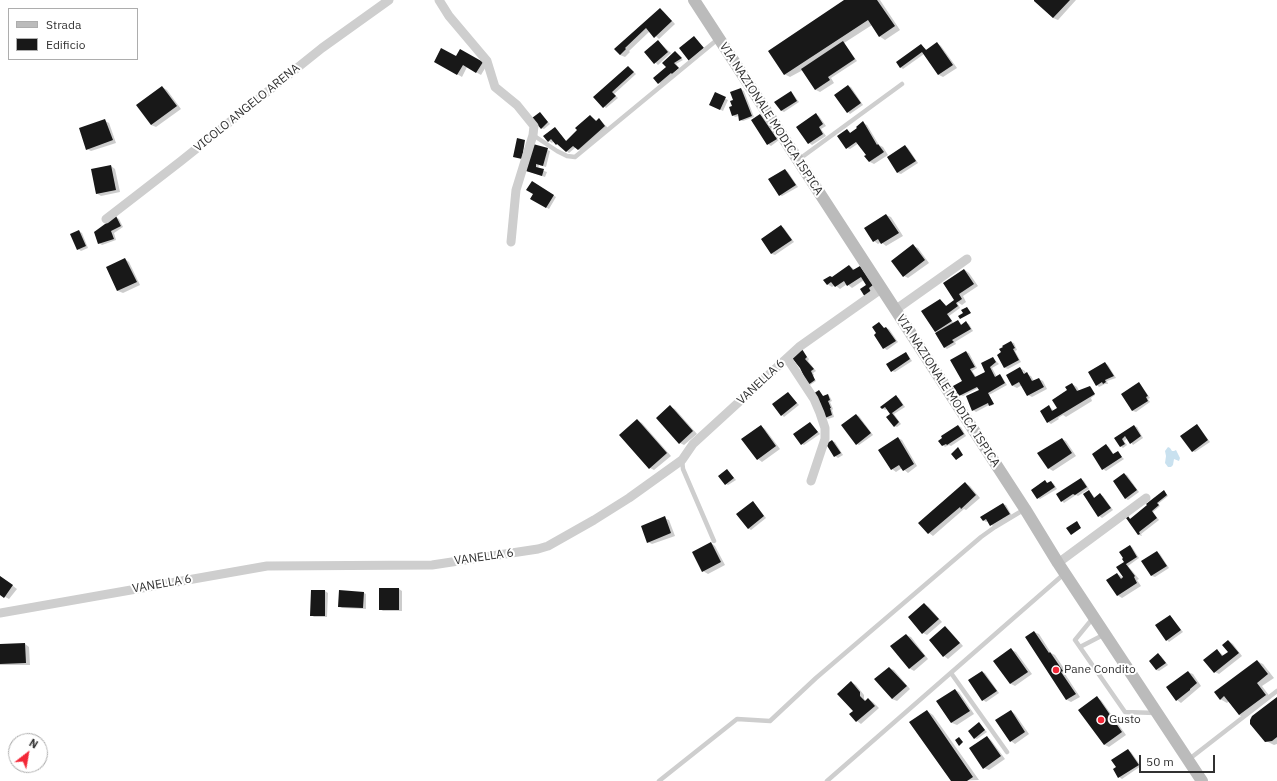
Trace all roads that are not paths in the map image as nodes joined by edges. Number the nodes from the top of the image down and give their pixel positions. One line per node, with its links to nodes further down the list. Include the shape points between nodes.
1 (389, 0): 8 (street, VICOLO ANGELO ARENA, via 322,48)
2 (439, 0): 6 (street, via 449,16 488,61 495,87 517,105 534,126)
3 (694, 0): 4 (main road, VIA NAZIONALE MODICA ISPICA)
4 (719, 38): 6 (lane, via 575,157 557,151); 7 (main road, VIA NAZIONALE MODICA ISPICA)
5 (902, 84): 7 (lane)
6 (533, 135): 9 (street, via 516,190)
7 (798, 160): 11 (main road, VIA NAZIONALE MODICA ISPICA)
8 (106, 219)
9 (511, 242)
10 (967, 259): 12 (street)
11 (881, 289): 12 (main road, VIA NAZIONALE MODICA ISPICA); 13 (street, VANELLA 6)
12 (895, 310): 17 (main road, VIA NAZIONALE MODICA ISPICA)
13 (787, 358): 14 (street, VANELLA 6, via 693,444); 15 (street, via 814,399 825,428 825,439)
14 (682, 460): 18 (lane, via 683,469); 21 (street, VANELLA 6, via 594,520 538,549 432,565 267,566)
15 (811, 481)
16 (1146, 498): 19 (street)
17 (1025, 509): 19 (main road, VIA NAZIONALE MODICA ISPICA); 30 (lane, via 982,537 816,678 770,721 738,719)
18 (714, 541)
19 (1058, 563): 20 (main road, VIA NAZIONALE MODICA ISPICA)
20 (1065, 573): 22 (main road, VIA NAZIONALE MODICA ISPICA); 25 (lane)
21 (0, 613)
22 (1094, 617): 23 (main road, VIA NAZIONALE MODICA ISPICA); 24 (lane, via 1075,640)
23 (1105, 634): 24 (lane); 27 (main road, VIA NAZIONALE MODICA ISPICA)
24 (1080, 647): 27 (lane, via 1125,712)
25 (951, 673): 28 (lane); 31 (lane)
26 (1277, 691): 29 (lane)
27 (1158, 713): 29 (main road, VIA NAZIONALE MODICA ISPICA)
28 (1007, 752)
29 (1188, 760): 32 (main road, VIA NAZIONALE MODICA ISPICA)
30 (659, 781)
31 (827, 781)
32 (1202, 781)

